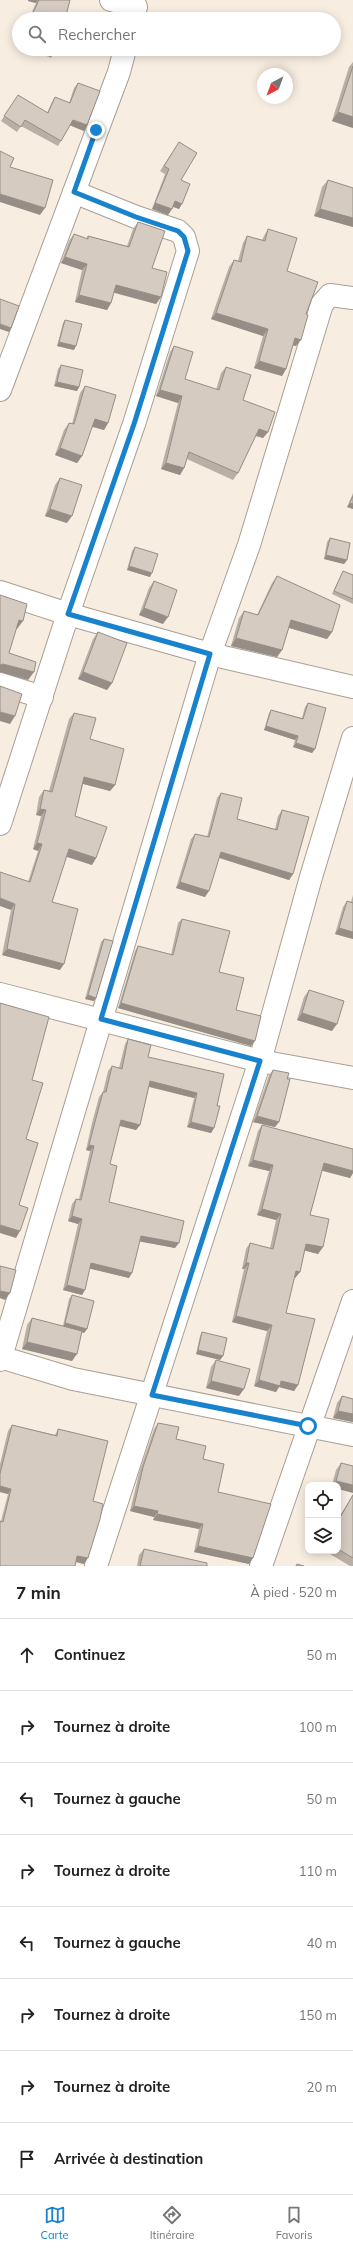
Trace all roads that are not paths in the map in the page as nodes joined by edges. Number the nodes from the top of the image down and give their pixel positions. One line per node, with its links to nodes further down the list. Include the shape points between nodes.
1 (111, 0): 2 (street)
2 (135, 9)
3 (123, 56): 4 (street)
4 (74, 192): 6 (street); 8 (street, via 178,231 184,237 188,251 134,424)
5 (353, 298): 9 (street, via 330,295 322,304 249,545)
6 (0, 390)
7 (0, 592): 8 (street)
8 (68, 614): 9 (street); 12 (street)
9 (210, 654): 11 (street); 16 (street)
10 (0, 684): 12 (street)
11 (353, 687)
12 (42, 697): 14 (street)
13 (353, 738): 17 (street)
14 (0, 824)
15 (0, 994): 16 (street)
16 (101, 1019): 17 (street); 20 (street)
17 (260, 1061): 18 (street); 21 (street)
18 (353, 1078)
19 (353, 1301): 22 (street)
20 (0, 1358): 21 (street, via 73,1379)
21 (152, 1395): 22 (street); 24 (street)
22 (308, 1426): 23 (street); 25 (street)
23 (353, 1435)
24 (96, 1566)
25 (261, 1566)

